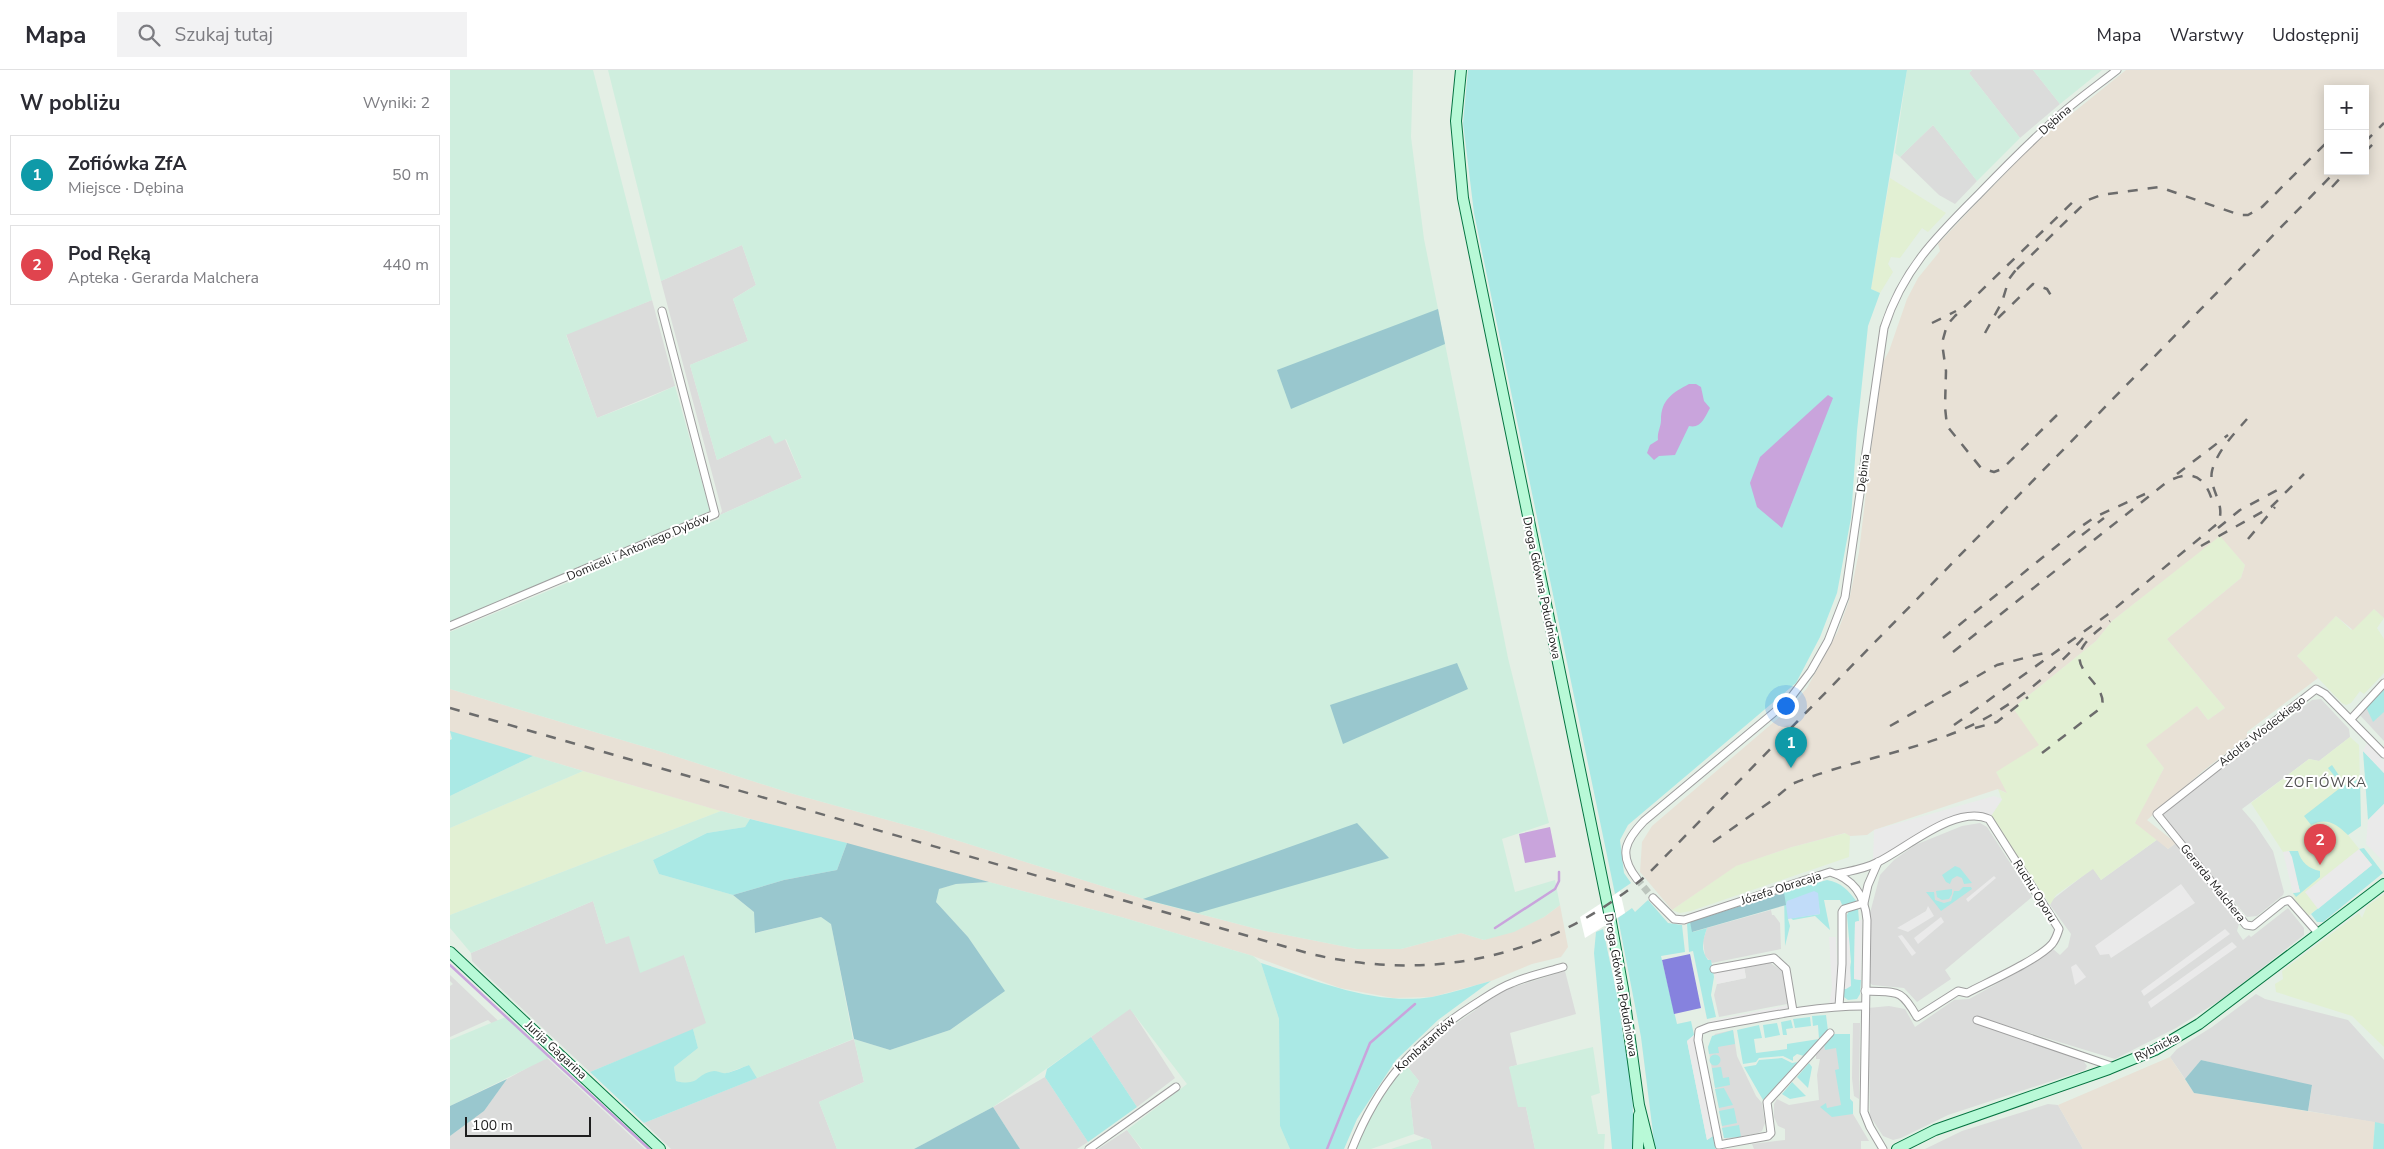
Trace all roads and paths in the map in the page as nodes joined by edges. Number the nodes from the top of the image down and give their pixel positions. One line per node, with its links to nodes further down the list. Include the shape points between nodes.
1 (1460, 70): 27 (main road, Droga Główna Południowa, via 1456,120 1462,198 1611,922)
2 (2117, 70): 11 (street, Dębina, via 2061,114 2017,155 1916,261 1891,305 1884,328 1845,597 1828,641 1789,700 1630,836 1626,844 1626,862)
3 (662, 311): 4 (street, Domiceli i Antoniego Dybów, via 715,514)
4 (450, 626)
5 (2384, 683): 6 (street)
6 (2351, 719): 7 (street, Adolfa Wodeckiego); 8 (street, Adolfa Wodeckiego, via 2316,689)
7 (2384, 754)
8 (2157, 814): 15 (street, Gerarda Malchera, via 2246,925 2253,926 2289,900)
9 (1878, 862): 10 (street, Ruchu Oporu); 14 (street); 19 (street, Ruchu Oporu, via 1936,828 1980,815 1989,819 2058,930 2051,945 2027,961 1967,993 1958,991 1917,1016 1907,999 1899,993)
10 (1837, 874): 13 (street, Józefa Obracaja, via 1820,874 1684,920 1674,919); 14 (street, Józefa Obracaja, via 1860,892)
11 (1637, 879)
12 (2384, 884): 15 (main road, Rybnicka)
13 (1653, 898)
14 (1864, 903): 19 (street, Józefa Obracaja, via 1867,920); 20 (street, via 1842,912)
15 (2319, 934): 25 (main road, Rybnicka, via 2199,1024 2155,1050)
16 (450, 952): 29 (main road, Jurija Gagarina)
17 (1563, 967): 31 (street, Kombatantów, via 1509,984 1440,1028 1384,1086 1367,1113)
18 (1714, 969): 22 (street, via 1774,958 1786,969)
19 (1865, 991): 21 (street, Józefa Obracaja)
20 (1839, 1006): 21 (street); 22 (street)
21 (1864, 1006): 34 (street, via 1864,1112)
22 (1793, 1011): 28 (street, via 1699,1032)
23 (1977, 1020): 25 (street)
24 (1830, 1032): 28 (street, via 1767,1102 1771,1133)
25 (2114, 1067): 35 (main road, Rybnicka, via 1935,1130)
26 (1176, 1087): 30 (street)
27 (1639, 1105): 32 (main road, Droga Główna Południowa); 33 (main road, Droga Główna Południowa)
28 (1719, 1147)
29 (660, 1149)
30 (1089, 1149)
31 (1352, 1149)
32 (1638, 1149)
33 (1650, 1149)
34 (1883, 1149)
35 (1897, 1149)

